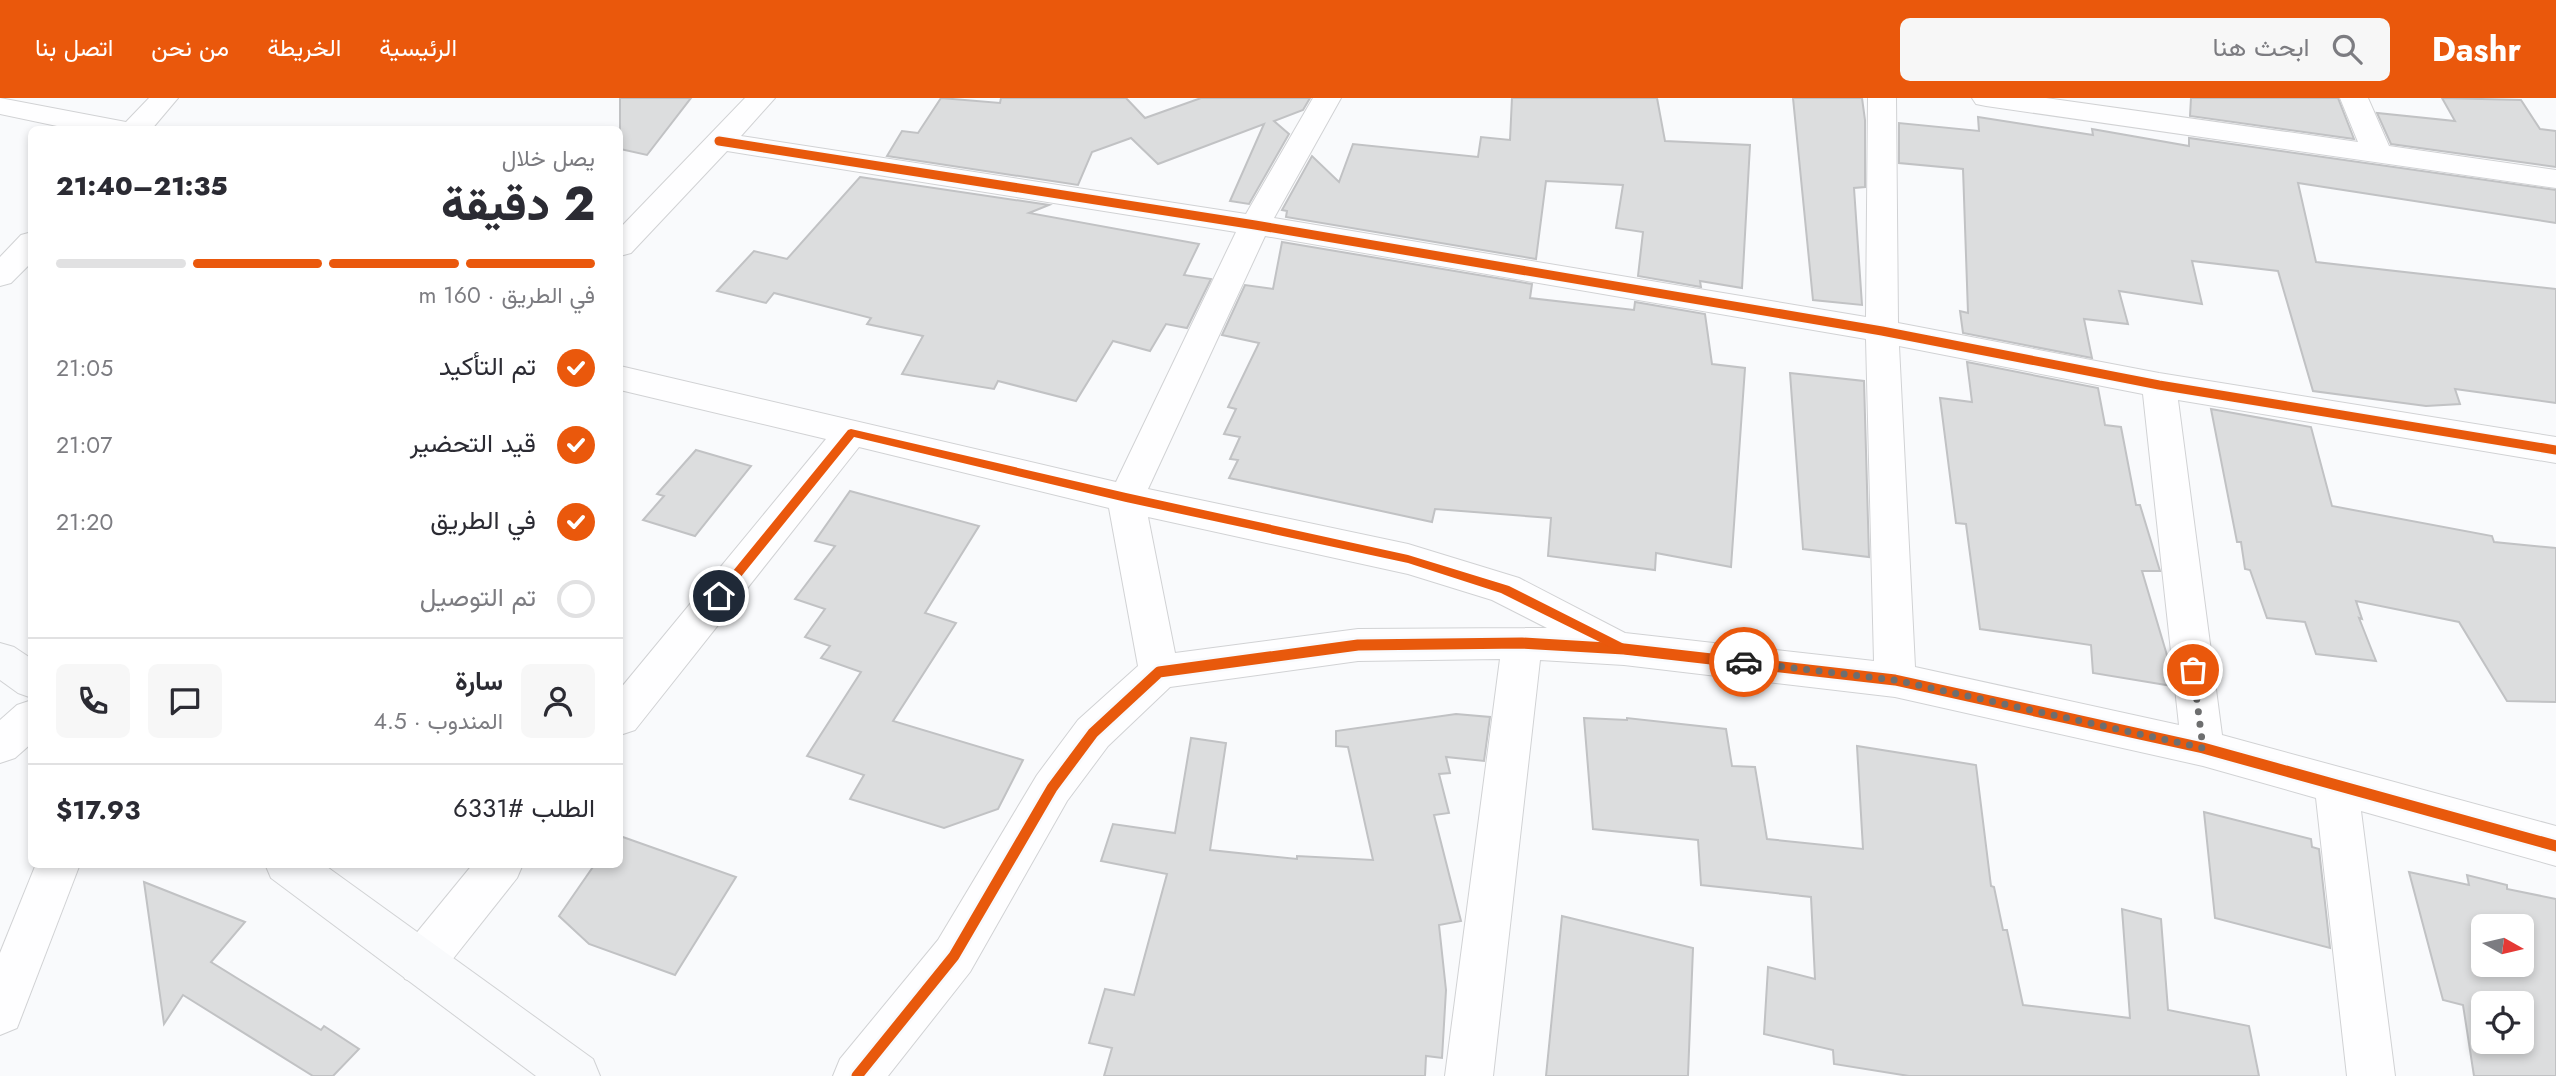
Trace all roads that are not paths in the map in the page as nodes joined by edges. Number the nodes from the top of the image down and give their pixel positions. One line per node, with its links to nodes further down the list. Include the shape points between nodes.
1 (164, 98): 9 (street)
2 (761, 98): 10 (street)
3 (1327, 98): 13 (street)
4 (1882, 98): 17 (street)
5 (1986, 98): 11 (street)
6 (2354, 98): 11 (street)
7 (0, 106): 8 (street)
8 (102, 126)
9 (139, 126)
10 (719, 141): 13 (street); 14 (street)
11 (2377, 153): 12 (street)
12 (2556, 179)
13 (1255, 225): 17 (street); 22 (street)
14 (625, 233)
15 (28, 246): 16 (street)
16 (0, 276)
17 (1882, 331): 19 (street); 28 (street)
18 (623, 379): 20 (street)
19 (2159, 385): 21 (street); 32 (street)
20 (851, 433): 22 (street); 29 (street)
21 (2556, 450)
22 (1126, 498): 24 (street, via 1408,559 1505,589); 26 (street)
23 (1522, 643): 24 (street); 26 (street, via 1358,645); 42 (street)
24 (1624, 649): 28 (street)
25 (0, 659): 27 (street)
26 (1159, 672): 41 (street, via 1093,733 1052,788 954,956)
27 (28, 678)
28 (1895, 680): 32 (street)
29 (623, 714)
30 (28, 720): 31 (street)
31 (0, 745)
32 (2203, 748): 33 (street)
33 (2336, 784): 34 (street); 43 (street)
34 (2556, 846)
35 (56, 868): 39 (street)
36 (292, 868): 38 (street)
37 (498, 868): 38 (street)
38 (421, 963): 40 (street)
39 (0, 1012)
40 (576, 1076)
41 (857, 1076)
42 (1469, 1076)
43 (2371, 1076)

